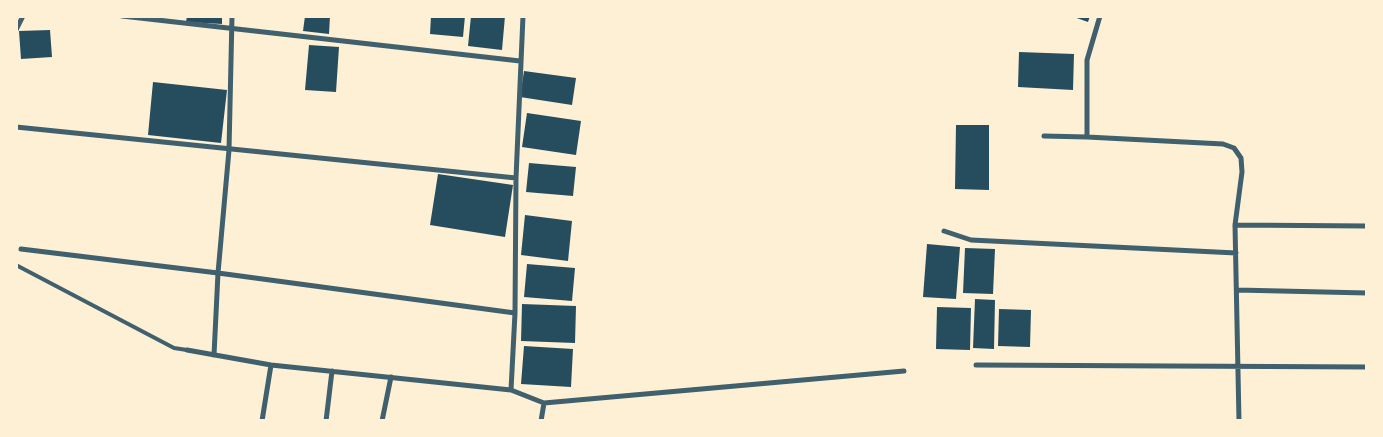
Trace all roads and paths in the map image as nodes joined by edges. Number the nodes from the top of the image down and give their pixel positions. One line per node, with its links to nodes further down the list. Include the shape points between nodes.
1 (23, 16): 7 (street)
2 (122, 16): 6 (street)
3 (232, 16): 6 (street)
4 (522, 16): 8 (street)
5 (1100, 16): 11 (street, via 1086,60)
6 (232, 29): 8 (street); 12 (street)
7 (16, 30)
8 (520, 61): 13 (street)
9 (16, 127): 12 (street)
10 (1044, 136): 11 (street)
11 (1087, 137): 14 (street, via 1223,144 1234,148 1241,158 1242,172)
12 (229, 150): 13 (street); 20 (street)
13 (516, 178): 23 (street)
14 (1235, 225): 15 (street); 18 (street)
15 (1367, 226)
16 (944, 231): 18 (street, via 971,240)
17 (21, 249): 20 (street)
18 (1236, 254): 21 (street)
19 (16, 265): 24 (lane, via 174,348)
20 (218, 273): 23 (street); 25 (street)
21 (1236, 290): 22 (street); 28 (street)
22 (1367, 293)
23 (515, 313): 33 (street)
24 (187, 350): 25 (street)
25 (214, 355): 26 (street)
26 (271, 365): 30 (street); 35 (street)
27 (976, 365): 28 (street)
28 (1238, 366): 29 (street); 39 (street)
29 (1367, 367)
30 (332, 371): 32 (street); 36 (street)
31 (904, 371): 34 (street)
32 (391, 377): 33 (street); 37 (street)
33 (511, 390): 34 (street)
34 (544, 403): 38 (street)
35 (262, 421)
36 (326, 421)
37 (382, 421)
38 (542, 421)
39 (1239, 421)

